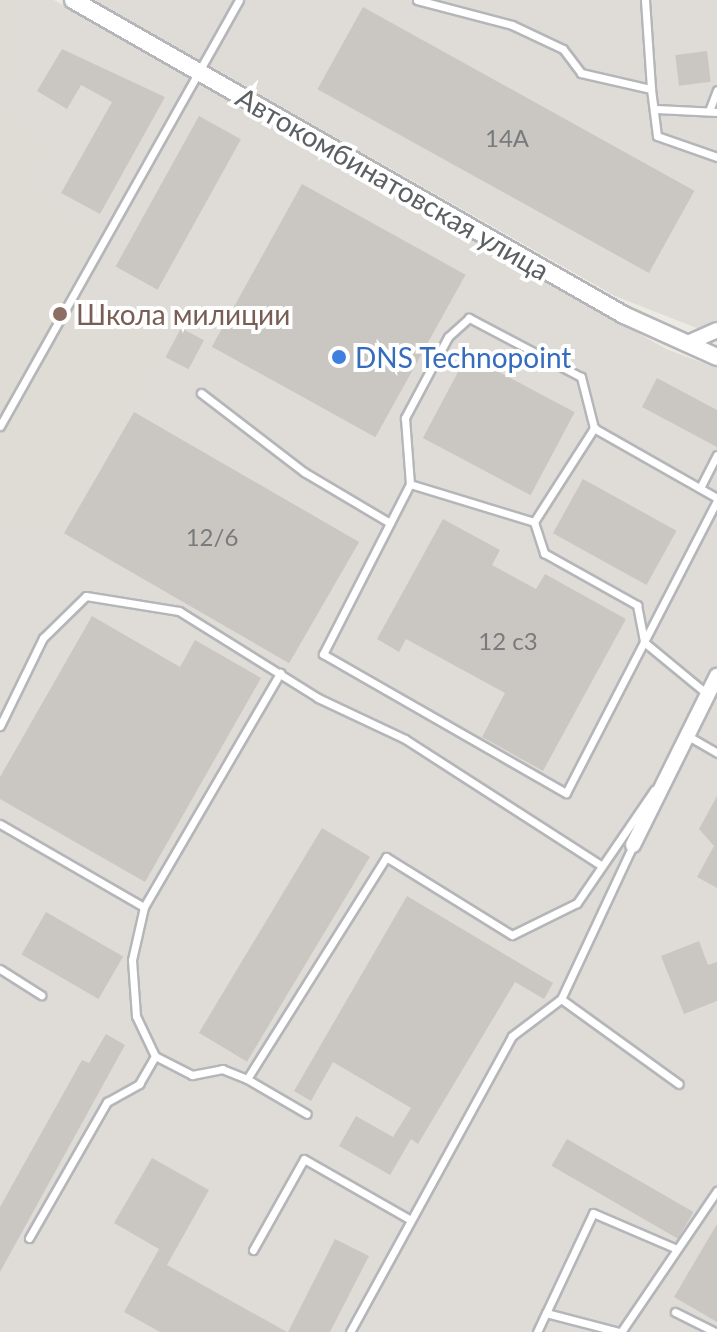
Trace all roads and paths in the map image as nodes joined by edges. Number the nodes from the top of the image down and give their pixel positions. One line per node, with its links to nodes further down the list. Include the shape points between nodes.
1 (73, 0): 5 (street, Автокомбинатовская улица)
2 (239, 0): 5 (lane)
3 (417, 0): 6 (lane, via 512,25 563,49 581,73)
4 (645, 0): 6 (lane)
5 (200, 72): 12 (street, Автокомбинатовская улица, via 624,315); 15 (lane)
6 (651, 89): 8 (lane)
7 (717, 90): 9 (lane)
8 (656, 109): 9 (lane); 10 (lane, via 657,136)
9 (713, 112)
10 (717, 157)
11 (717, 330): 12 (street)
12 (688, 343): 13 (street, Автокомбинатовская улица)
13 (717, 357)
14 (201, 393): 22 (lane, via 304,472)
15 (0, 426)
16 (594, 428): 18 (lane, via 581,377 469,318 448,337 405,418); 19 (lane); 21 (lane)
17 (717, 455): 19 (lane)
18 (410, 484): 21 (lane); 22 (lane)
19 (700, 488): 20 (lane)
20 (717, 499): 23 (lane)
21 (534, 522): 23 (lane, via 544,553 637,605)
22 (390, 523): 23 (lane, via 323,654 566,793)
23 (644, 642): 26 (lane)
24 (280, 673): 27 (lane, via 179,611 86,596 43,638); 33 (lane, via 405,739); 34 (lane)
25 (717, 676): 26 (street)
26 (710, 700): 28 (street)
27 (0, 726)
28 (687, 735): 29 (lane); 30 (street)
29 (717, 753)
30 (672, 765): 32 (street); 33 (lane)
31 (0, 824): 34 (lane)
32 (633, 845): 37 (lane)
33 (599, 864): 39 (lane, via 577,903 512,935 386,857)
34 (144, 907): 38 (lane, via 132,960 136,1016)
35 (0, 969): 36 (lane)
36 (41, 995)
37 (561, 999): 40 (lane); 43 (lane, via 512,1036)
38 (155, 1056): 39 (lane, via 192,1075 222,1069); 44 (lane, via 139,1084 107,1102)
39 (247, 1079): 41 (lane)
40 (679, 1084)
41 (307, 1114)
42 (717, 1191): 45 (lane)
43 (409, 1219): 46 (lane, via 304,1159); 49 (lane)
44 (29, 1238)
45 (677, 1249): 48 (lane, via 593,1213); 51 (lane)
46 (253, 1250)
47 (675, 1312): 52 (lane)
48 (546, 1313): 50 (lane); 51 (lane)
49 (350, 1332)
50 (537, 1332)
51 (620, 1332)
52 (715, 1332)

